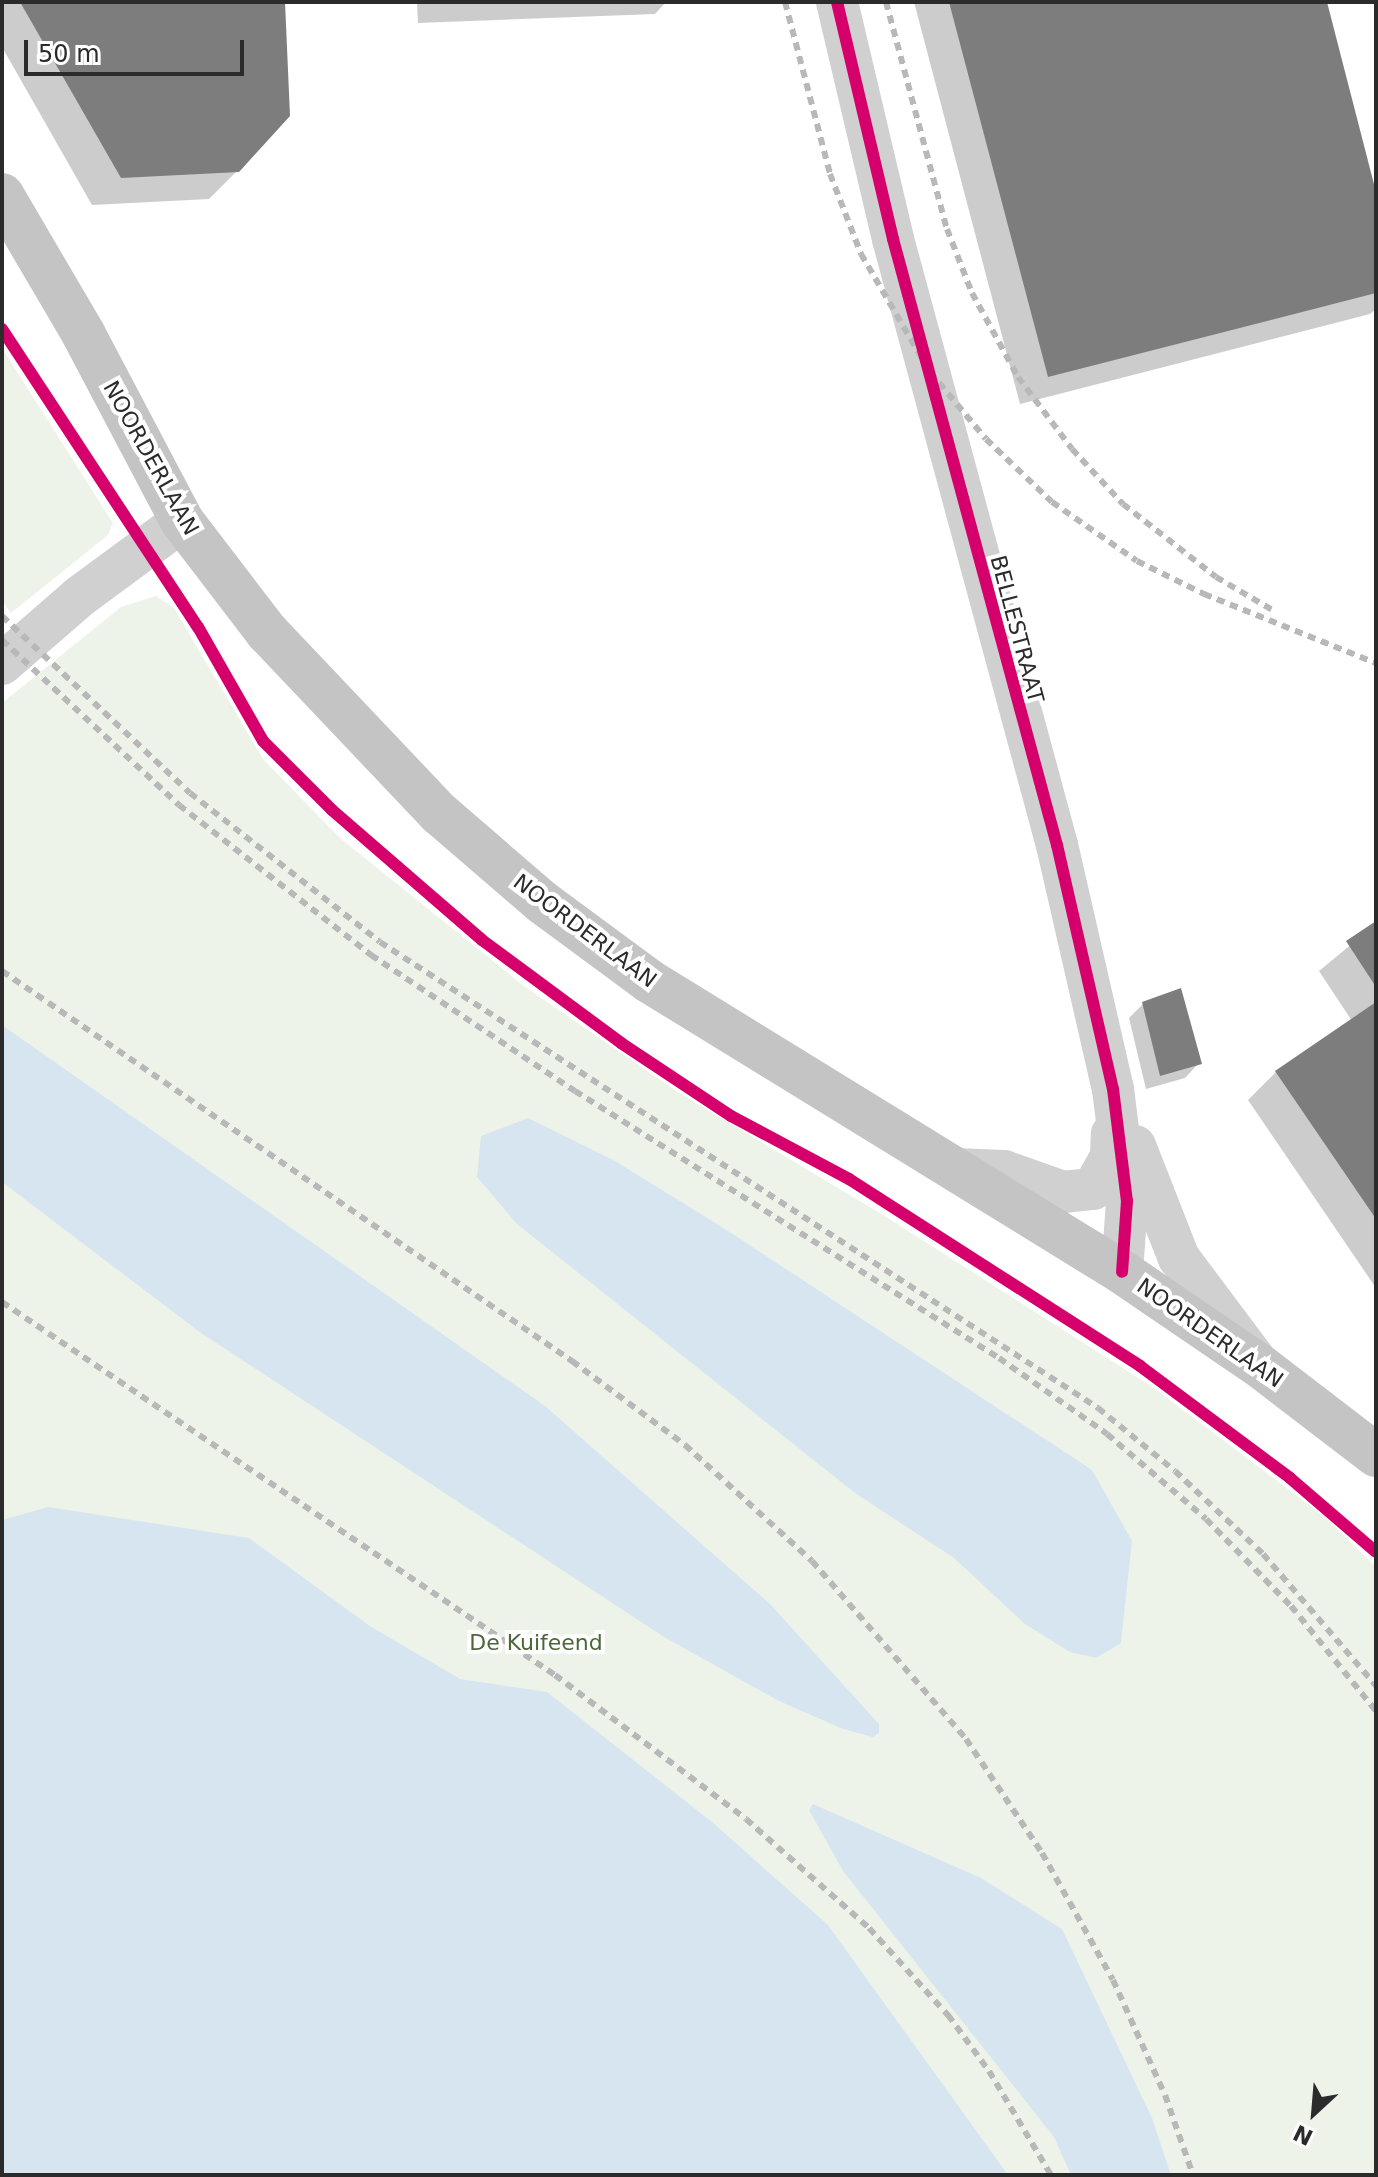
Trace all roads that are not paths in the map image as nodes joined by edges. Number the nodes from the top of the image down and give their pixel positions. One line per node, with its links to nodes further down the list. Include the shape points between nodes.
1 (837, 2): 5 (street, BELLESTRAAT, via 893,239 1057,845)
2 (2, 195): 3 (main road, NOORDERLAAN, via 84,335)
3 (182, 521): 4 (street, via 79,597); 6 (main road, NOORDERLAAN, via 267,632 392,770 542,902 662,989)
4 (2, 664)
5 (1113, 1089): 6 (street, via 1111,1157 1093,1189 1063,1192 1004,1171); 7 (street, BELLESTRAAT, via 1127,1201); 8 (street, via 1179,1258)
6 (955, 1169): 7 (main road, NOORDERLAAN)
7 (1122, 1272): 8 (main road, NOORDERLAAN)
8 (1260, 1366): 9 (main road, NOORDERLAAN)
9 (1376, 1455)

